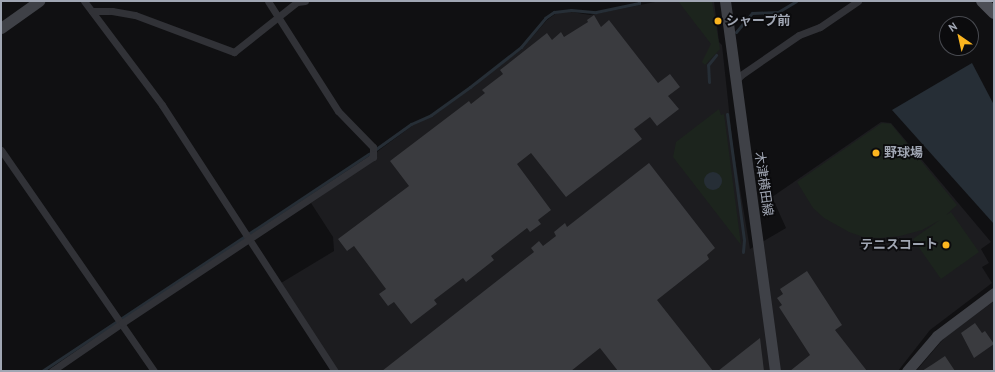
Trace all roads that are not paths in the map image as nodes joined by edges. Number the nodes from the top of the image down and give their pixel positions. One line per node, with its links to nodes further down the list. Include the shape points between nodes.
1 (39, 1): 9 (main road)
2 (84, 1): 7 (street)
3 (268, 1): 8 (street)
4 (305, 1): 8 (street, via 297,2)
5 (725, 1): 10 (main road, 木津横田線)
6 (858, 1): 10 (street, via 820,27 799,35 741,75)
7 (92, 11): 8 (street, via 135,15 234,52); 12 (street, via 162,105)
8 (278, 16): 12 (street, via 338,111 374,147 372,157)
9 (1, 28)
10 (735, 82): 18 (main road, 木津横田線)
11 (1, 150): 14 (street)
12 (249, 239): 14 (street); 17 (street)
13 (994, 293): 19 (main road, via 937,336)
14 (120, 320): 15 (street); 16 (street)
15 (52, 371)
16 (154, 371)
17 (335, 371)
18 (775, 371)
19 (907, 371)

